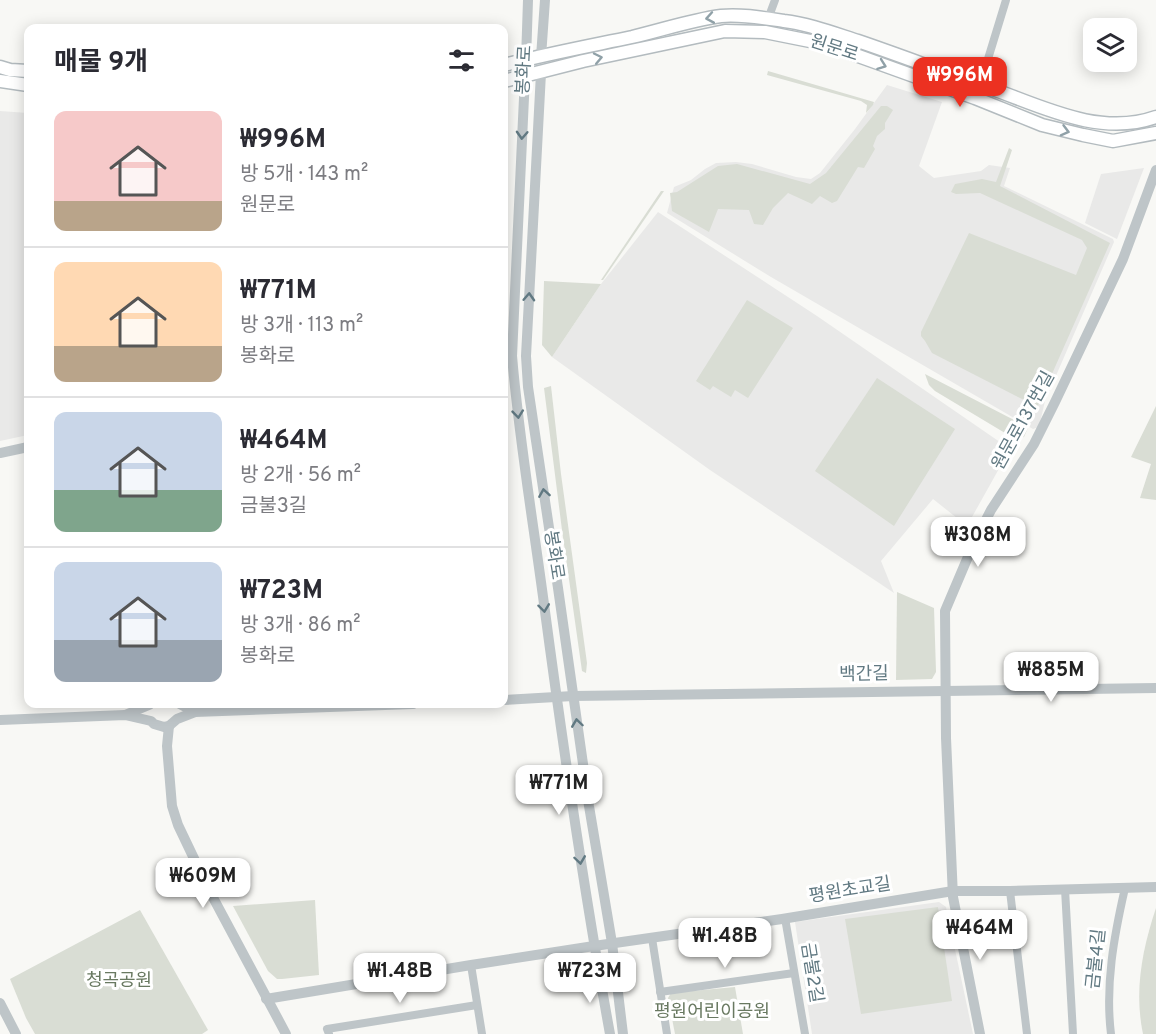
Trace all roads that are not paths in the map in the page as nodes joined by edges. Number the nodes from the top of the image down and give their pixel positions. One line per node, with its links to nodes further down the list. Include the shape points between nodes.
1 (528, 0): 8 (street, 봉화로)
2 (545, 0): 7 (street, 봉화로)
3 (775, 0): 5 (street)
4 (1006, 0): 17 (street)
5 (768, 19): 6 (main road); 7 (main road, 원문로, one-way to 7, via 722,16); 17 (main road, 원문로, via 809,25)
6 (765, 32): 12 (main road, 원문로, one-way to 6, via 725,31); 18 (main road, 원문로, one-way to 18, via 825,44)
7 (541, 57): 8 (main road, 원문로); 12 (main road)
8 (526, 60): 9 (main road, 원문로); 13 (main road, 봉화로)
9 (508, 65)
10 (0, 67): 11 (main road)
11 (24, 71)
12 (541, 73): 13 (main road, 원문로); 23 (street, 봉화로, one-way to 12)
13 (525, 76): 14 (main road, 원문로); 22 (street, 봉화로, one-way to 22)
14 (508, 80)
15 (0, 81): 16 (main road)
16 (24, 84)
17 (980, 85): 18 (main road); 19 (main road, 원문로, via 1084,120 1131,123)
18 (975, 98): 20 (main road, 원문로, one-way to 20, via 1042,125 1113,141)
19 (1156, 117)
20 (1156, 133)
21 (1156, 170): 27 (street, 원문로137번길, via 1123,259 1060,392 1034,444 991,510 945,611)
22 (508, 356): 23 (street); 29 (street, 봉화로, one-way to 29)
23 (526, 356): 28 (street, 봉화로, one-way to 23)
24 (24, 448): 25 (street)
25 (0, 453)
26 (1156, 688): 27 (street, 백간길)
27 (946, 691): 28 (street, 백간길); 43 (street, 원문로137번길)
28 (573, 696): 29 (street, 백간길); 47 (street, 봉화로, one-way to 28)
29 (556, 698): 30 (street); 48 (street, 봉화로, one-way to 48)
30 (508, 700)
31 (140, 708): 37 (street)
32 (149, 708): 39 (street, via 148,715)
33 (179, 708): 39 (street)
34 (187, 708): 36 (street)
35 (304, 708): 36 (street)
36 (195, 712): 39 (street)
37 (125, 715): 38 (street); 39 (street)
38 (0, 720)
39 (164, 723): 52 (street, via 172,806 178,825)
40 (1156, 887): 41 (street, 평원초교길)
41 (1125, 888): 42 (street, 평원초교길); 66 (street, 금불4길, via 1112,957)
42 (1065, 889): 44 (street, 평원초교길); 65 (street)
43 (953, 891): 44 (street, 평원초교길); 45 (street, 평원초교길); 63 (street, 원문로137번길)
44 (1010, 891): 64 (street)
45 (785, 918): 46 (street, 평원초교길); 50 (street, 금불2길)
46 (652, 938): 47 (street, 평원초교길); 51 (street)
47 (612, 943): 48 (street, 평원초교길); 60 (street, 봉화로)
48 (594, 946): 49 (street, 평원초교길); 59 (street, 봉화로)
49 (471, 965): 52 (street); 54 (street)
50 (794, 974): 51 (street); 62 (street, 금불2길)
51 (660, 992): 61 (street)
52 (266, 999): 56 (street)
53 (0, 1003): 55 (street)
54 (477, 1005): 57 (street, via 327,1029); 58 (street)
55 (16, 1034)
56 (286, 1034)
57 (329, 1034)
58 (482, 1034)
59 (609, 1034)
60 (623, 1034)
61 (667, 1034)
62 (805, 1034)
63 (980, 1034)
64 (1027, 1034)
65 (1073, 1034)
66 (1112, 1034)

